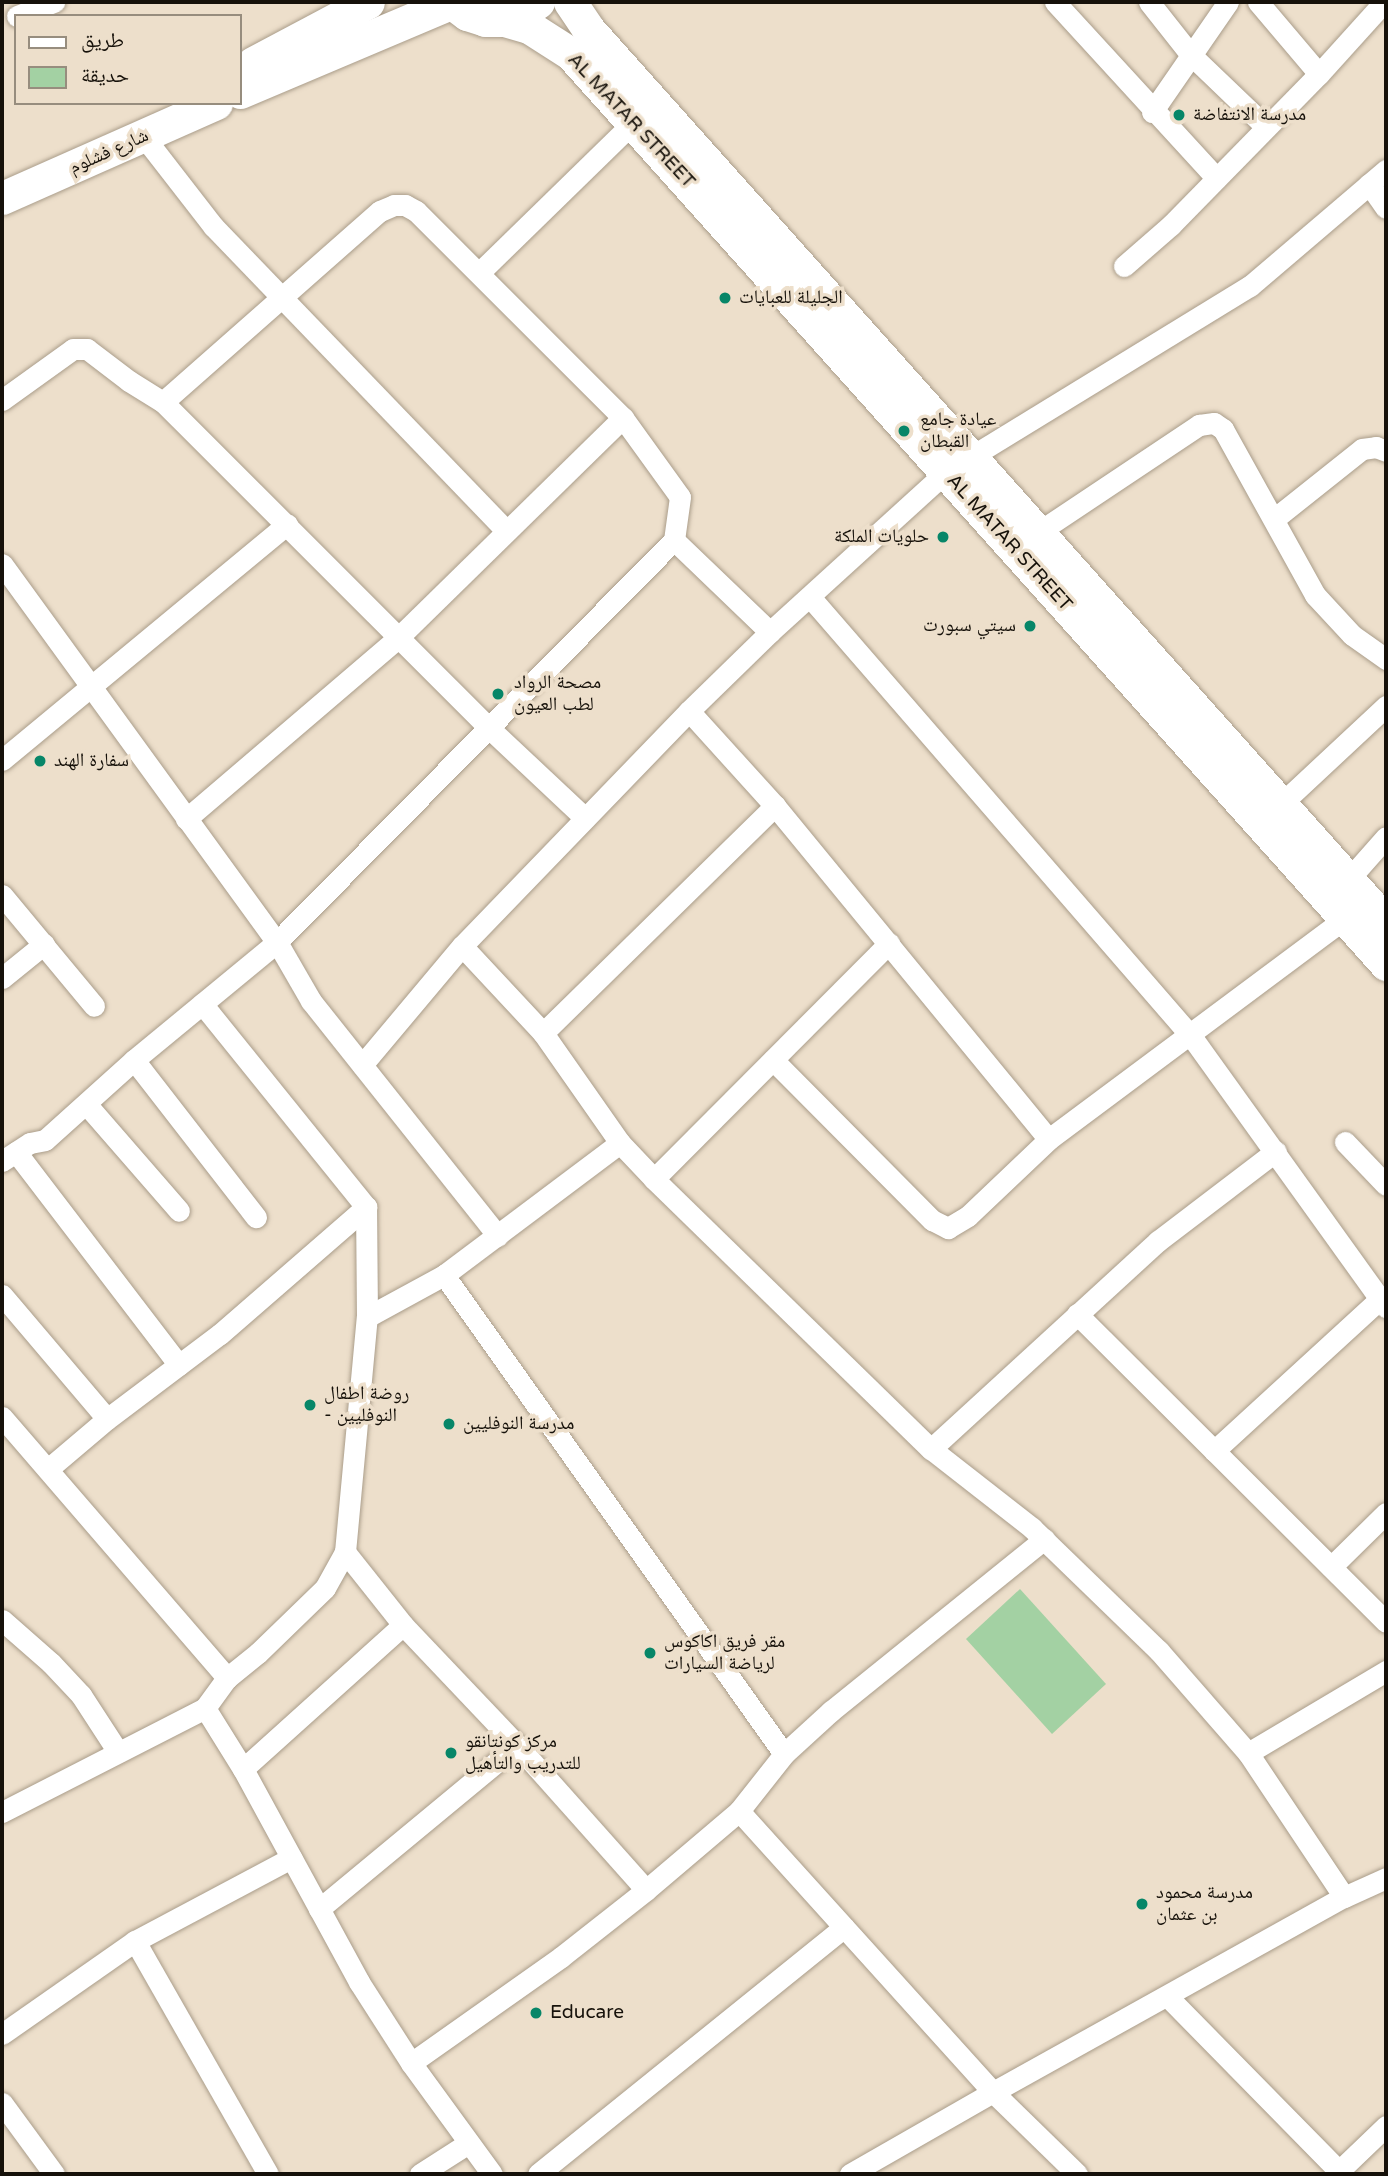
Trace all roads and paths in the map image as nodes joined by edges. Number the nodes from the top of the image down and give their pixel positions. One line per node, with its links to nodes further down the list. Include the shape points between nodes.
1 (54, 2): 11 (street)
2 (368, 2): 14 (main road)
3 (451, 2): 12 (main road, AL MATAR STREET, via 467,14); 16 (main road)
4 (538, 2): 12 (main road)
5 (570, 2): 38 (main road, via 588,29)
6 (1055, 2): 19 (street)
7 (1149, 2): 13 (street)
8 (1228, 2): 13 (street)
9 (1258, 2): 15 (street)
10 (1384, 2): 15 (street)
11 (21, 14)
12 (504, 20): 20 (main road, AL MATAR STREET, via 529,27 571,54)
13 (1190, 54): 19 (street); 21 (street)
14 (242, 68)
15 (1319, 74): 21 (street)
16 (242, 91)
17 (164, 105): 24 (main road, شارع فشلوم)
18 (212, 105): 22 (main road, شارع فشلوم)
19 (1152, 112): 25 (street)
20 (634, 122): 30 (street); 38 (main road, AL MATAR STREET)
21 (1266, 128): 25 (street)
22 (144, 137): 27 (main road, شارع فشلوم); 31 (street, via 208,220)
23 (1386, 170): 26 (street)
24 (2, 177)
25 (1216, 178): 29 (street)
26 (1368, 184): 28 (street); 38 (street, via 1250,286)
27 (2, 198)
28 (1386, 208)
29 (1124, 266)
30 (479, 273): 31 (street, via 416,211 394,205 380,211); 32 (street)
31 (279, 296): 34 (street); 41 (street)
32 (597, 392): 35 (street); 36 (street)
33 (2, 400): 34 (street, via 73,349 87,349)
34 (163, 402): 40 (street)
35 (623, 418): 36 (street); 43 (street, via 680,497)
36 (606, 434): 41 (street)
37 (1386, 451): 39 (street, via 1362,449)
38 (957, 464): 42 (main road); 45 (street); 60 (main road, AL MATAR STREET)
39 (1274, 519): 42 (street, via 1223,429 1209,422); 48 (street, via 1315,595 1352,635)
40 (287, 524): 47 (street); 49 (street)
41 (506, 530): 47 (street)
42 (1037, 533): 54 (main road)
43 (674, 540): 46 (street); 52 (street)
44 (2, 564): 49 (street)
45 (810, 597): 46 (street); 70 (street)
46 (770, 632): 51 (street)
47 (400, 636): 52 (street); 57 (street)
48 (1386, 659)
49 (92, 685): 53 (street); 57 (street)
50 (1386, 706): 54 (street)
51 (690, 711): 55 (street); 56 (street)
52 (488, 727): 56 (street); 61 (street)
53 (2, 760)
54 (1281, 804): 60 (main road)
55 (775, 806): 62 (street); 69 (street)
56 (585, 818): 64 (street)
57 (186, 819): 61 (street)
58 (1386, 836): 60 (street)
59 (2, 895): 63 (street)
60 (1362, 905): 65 (main road, AL MATAR STREET); 70 (street)
61 (277, 942): 67 (street); 73 (street, via 311,1001)
62 (889, 943): 72 (street); 75 (street)
63 (44, 944): 66 (street); 68 (street)
64 (462, 946): 69 (street); 73 (street)
65 (1386, 964)
66 (2, 978)
67 (202, 1004): 71 (street); 82 (street)
68 (94, 1006)
69 (543, 1033): 77 (street)
70 (1191, 1036): 75 (street); 78 (street)
71 (134, 1060): 74 (street); 84 (street)
72 (773, 1060): 75 (street, via 941,1226 948,1228 968,1216); 80 (street)
73 (362, 1065): 85 (street)
74 (87, 1105): 79 (street, via 45,1140); 83 (street)
75 (1049, 1139)
76 (1345, 1142): 81 (street)
77 (620, 1143): 80 (street); 85 (street)
78 (1276, 1152): 88 (street); 89 (street, via 1158,1241)
79 (9, 1156): 91 (street)
80 (654, 1179): 94 (street)
81 (1386, 1185)
82 (366, 1207): 90 (street); 91 (street)
83 (179, 1211)
84 (256, 1217)
85 (498, 1236): 86 (street)
86 (444, 1275): 90 (street); 110 (street)
87 (2, 1295): 93 (street)
88 (1383, 1303): 95 (street)
89 (1077, 1314): 94 (street); 95 (street)
90 (366, 1317): 99 (street)
91 (179, 1366): 93 (street)
92 (2, 1417): 96 (street)
93 (107, 1419): 96 (street)
94 (931, 1449): 98 (street)
95 (1214, 1451): 100 (street)
96 (48, 1469): 105 (street)
97 (1386, 1513): 100 (street)
98 (1044, 1539): 109 (street, via 1159,1651); 110 (street, via 865,1681)
99 (345, 1552): 103 (street); 105 (street, via 325,1588)
100 (1331, 1567): 102 (street)
101 (2, 1620): 108 (street, via 81,1695)
102 (1386, 1622)
103 (403, 1625): 107 (street); 111 (street)
104 (1386, 1671): 109 (street)
105 (227, 1678): 106 (street)
106 (205, 1708): 108 (street); 111 (street)
107 (517, 1745): 116 (street); 118 (street)
108 (118, 1752): 113 (street)
109 (1248, 1753): 117 (street)
110 (784, 1754): 112 (street)
111 (243, 1769): 114 (street)
112 (739, 1811): 116 (street); 119 (street)
113 (2, 1812)
114 (291, 1858): 118 (street); 120 (street)
115 (1386, 1878): 117 (street)
116 (646, 1890): 123 (street, via 561,1957)
117 (1344, 1897): 121 (street)
118 (319, 1909): 123 (street)
119 (844, 1927): 124 (street); 133 (street)
120 (135, 1941): 122 (street); 130 (street)
121 (1167, 1996): 124 (street); 128 (street)
122 (2, 2034)
123 (411, 2063): 127 (street)
124 (993, 2092): 134 (street); 135 (street)
125 (2, 2103): 129 (street)
126 (1386, 2126): 128 (street)
127 (467, 2144): 131 (street); 132 (street)
128 (1340, 2173)
129 (54, 2174)
130 (268, 2174)
131 (420, 2174)
132 (492, 2174)
133 (538, 2174)
134 (850, 2174)
135 (1077, 2174)

